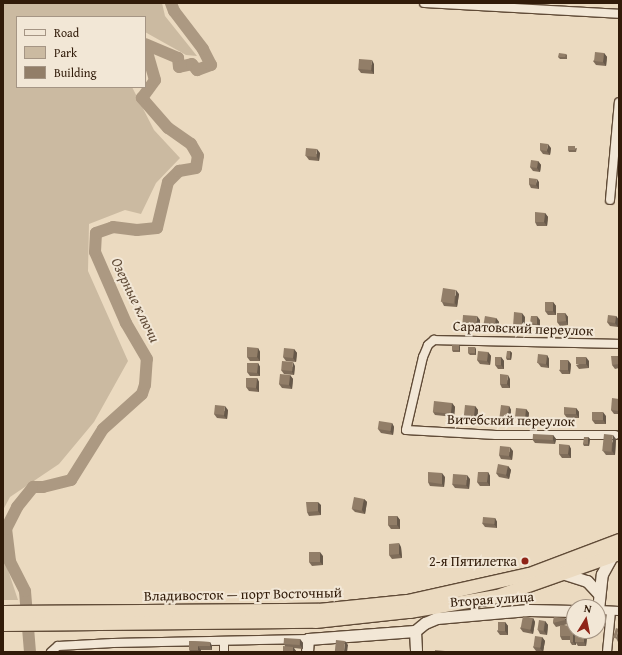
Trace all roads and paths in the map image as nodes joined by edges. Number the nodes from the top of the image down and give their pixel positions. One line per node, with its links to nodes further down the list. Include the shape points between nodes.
1 (424, 3): 2 (street)
2 (619, 14)
3 (619, 102): 4 (street)
4 (610, 200)
5 (619, 344): 6 (street, Саратовский переулок, via 434,340 428,345)
6 (406, 430): 7 (street, Витебский переулок, via 496,435)
7 (615, 435)
8 (619, 540): 16 (highway, Владивосток — порт Восточный, via 529,574 408,601 318,610)
9 (615, 554): 10 (highway, Владивосток — порт Восточный); 11 (main road, via 602,574)
10 (565, 574): 11 (main road, via 587,581); 16 (highway, Владивосток — порт Восточный, via 497,596 455,605 315,621)
11 (598, 593): 12 (main road)
12 (598, 599)
13 (566, 611): 18 (main road, Вторая улица, via 529,610 437,618 424,623)
14 (615, 611): 26 (street)
15 (11, 616): 16 (highway, Владивосток — порт Восточный); 17 (highway, Владивосток — порт Восточный)
16 (50, 618)
17 (3, 624)
18 (415, 631): 19 (main road); 25 (main road)
19 (308, 639): 20 (street); 24 (main road)
20 (224, 643): 21 (street); 23 (street)
21 (152, 648): 22 (street, via 58,646)
22 (51, 652)
23 (224, 652)
24 (307, 652)
25 (416, 652)
26 (607, 652)

